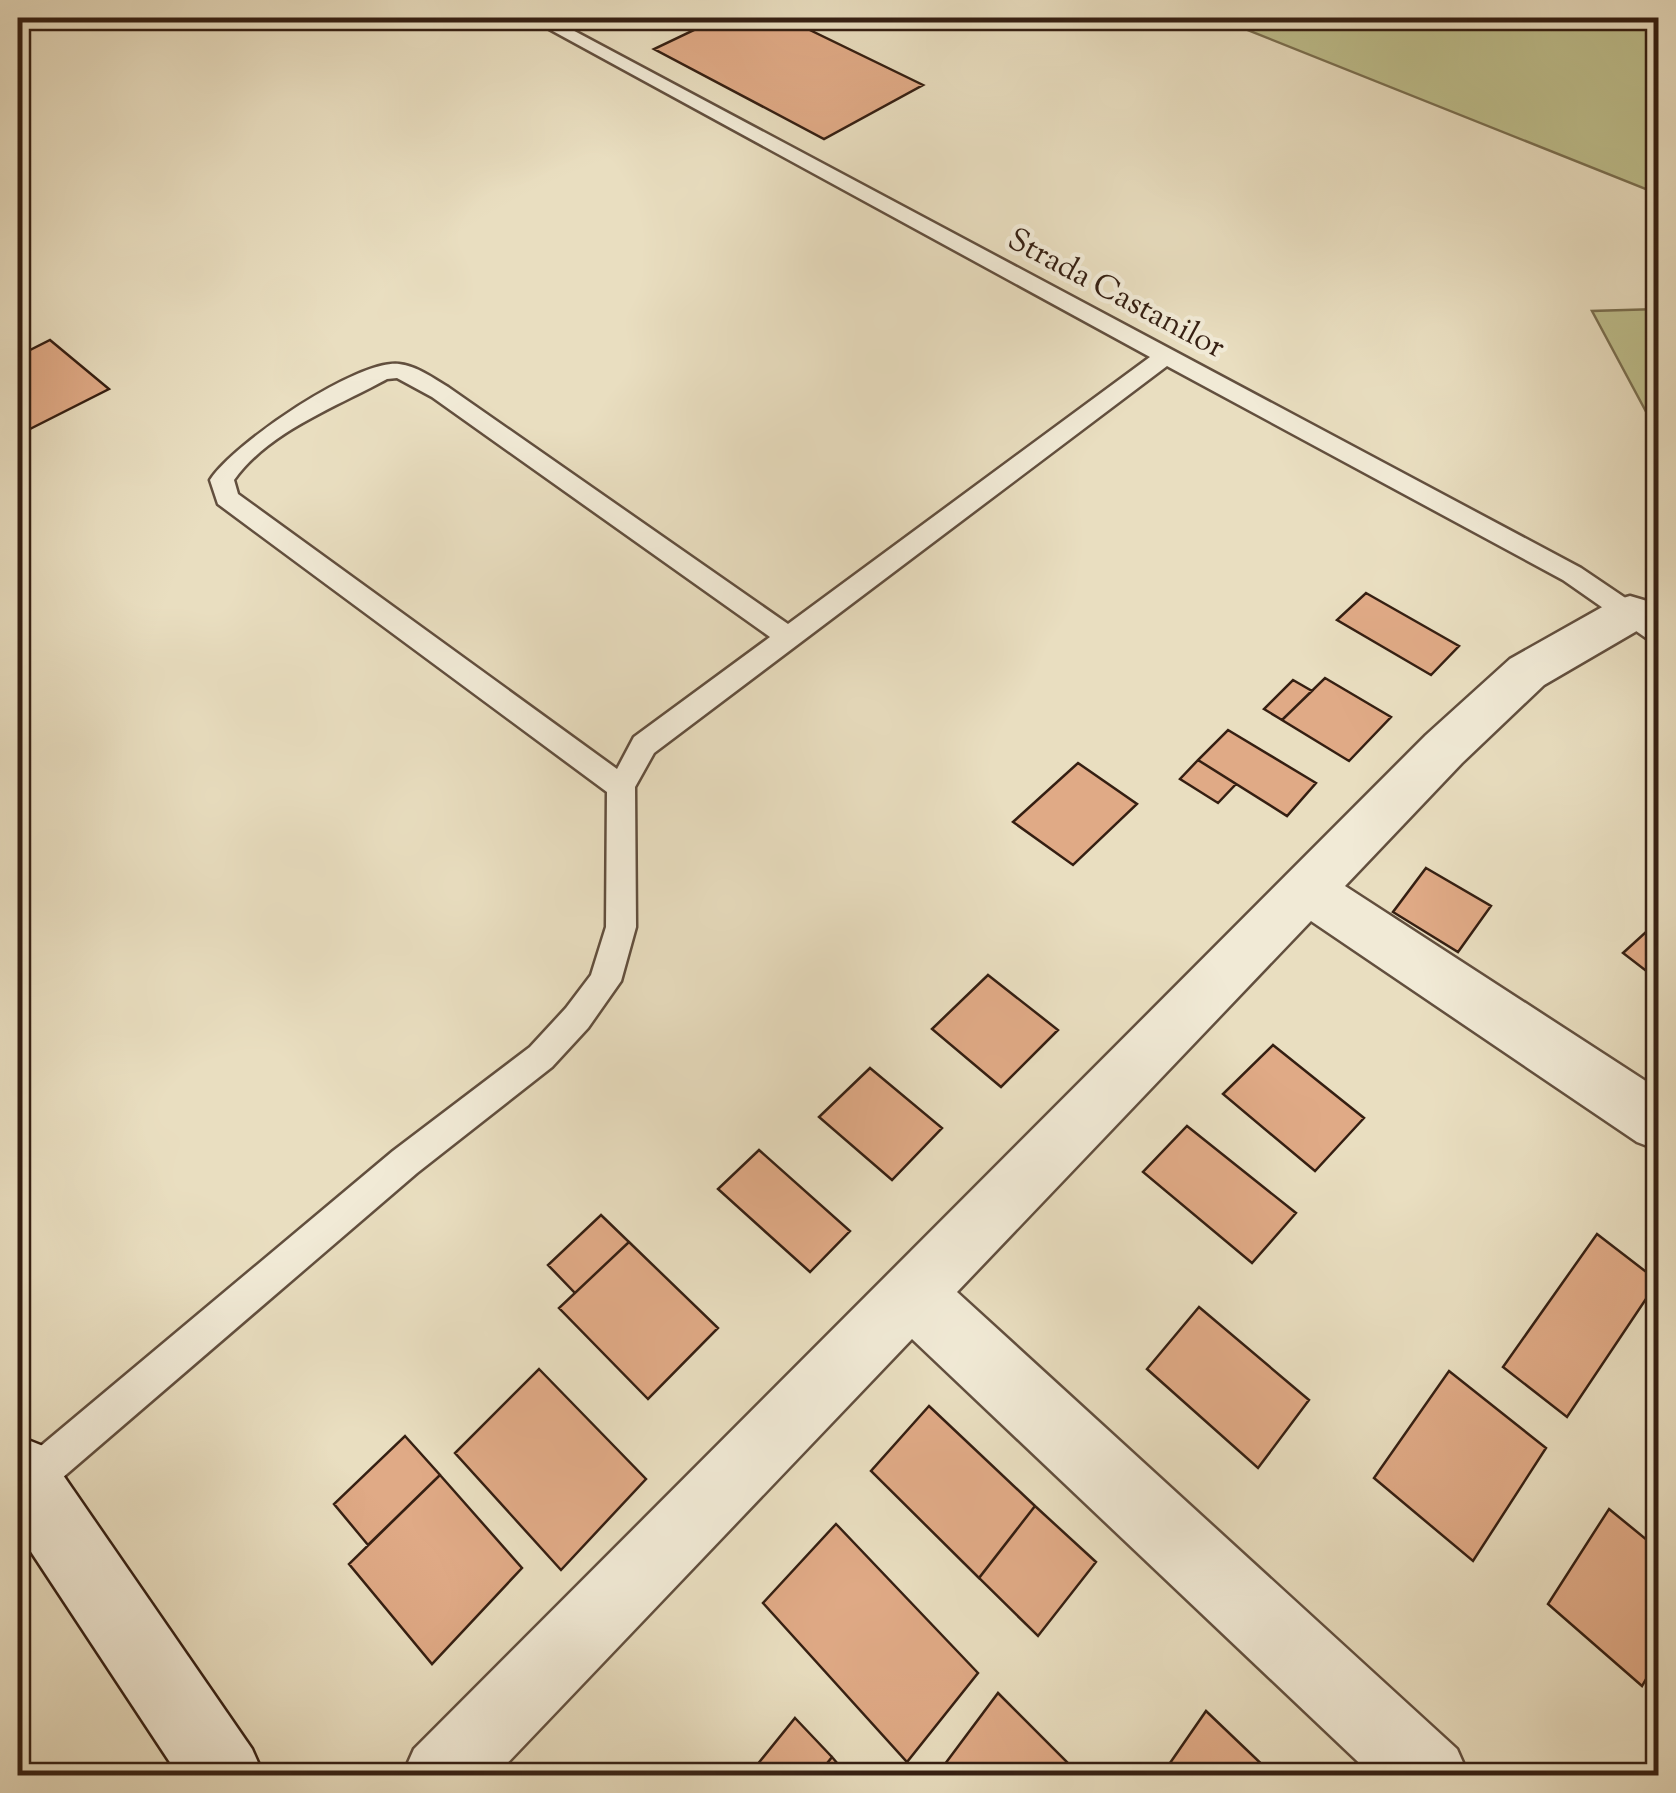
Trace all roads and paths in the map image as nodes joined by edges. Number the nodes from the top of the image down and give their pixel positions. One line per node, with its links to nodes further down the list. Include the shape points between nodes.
1 (538, 18): 2 (lane, Strada Castanilor)
2 (1166, 356): 3 (lane, Strada Castanilor, via 1572,574); 4 (lane)
3 (1644, 623): 6 (street, via 1527,672)
4 (787, 636): 5 (lane, via 644,745); 5 (lane, via 440,392 398,371 382,372 228,465 222,480 228,498)
5 (621, 787): 9 (lane, via 621,927 606,981 577,1018 541,1057)
6 (1306, 889): 7 (street); 8 (street)
7 (1658, 1122)
8 (911, 1294): 11 (street); 12 (street)
9 (22, 1477): 10 (street)
10 (225, 1776)
11 (441, 1776)
12 (1430, 1776)

